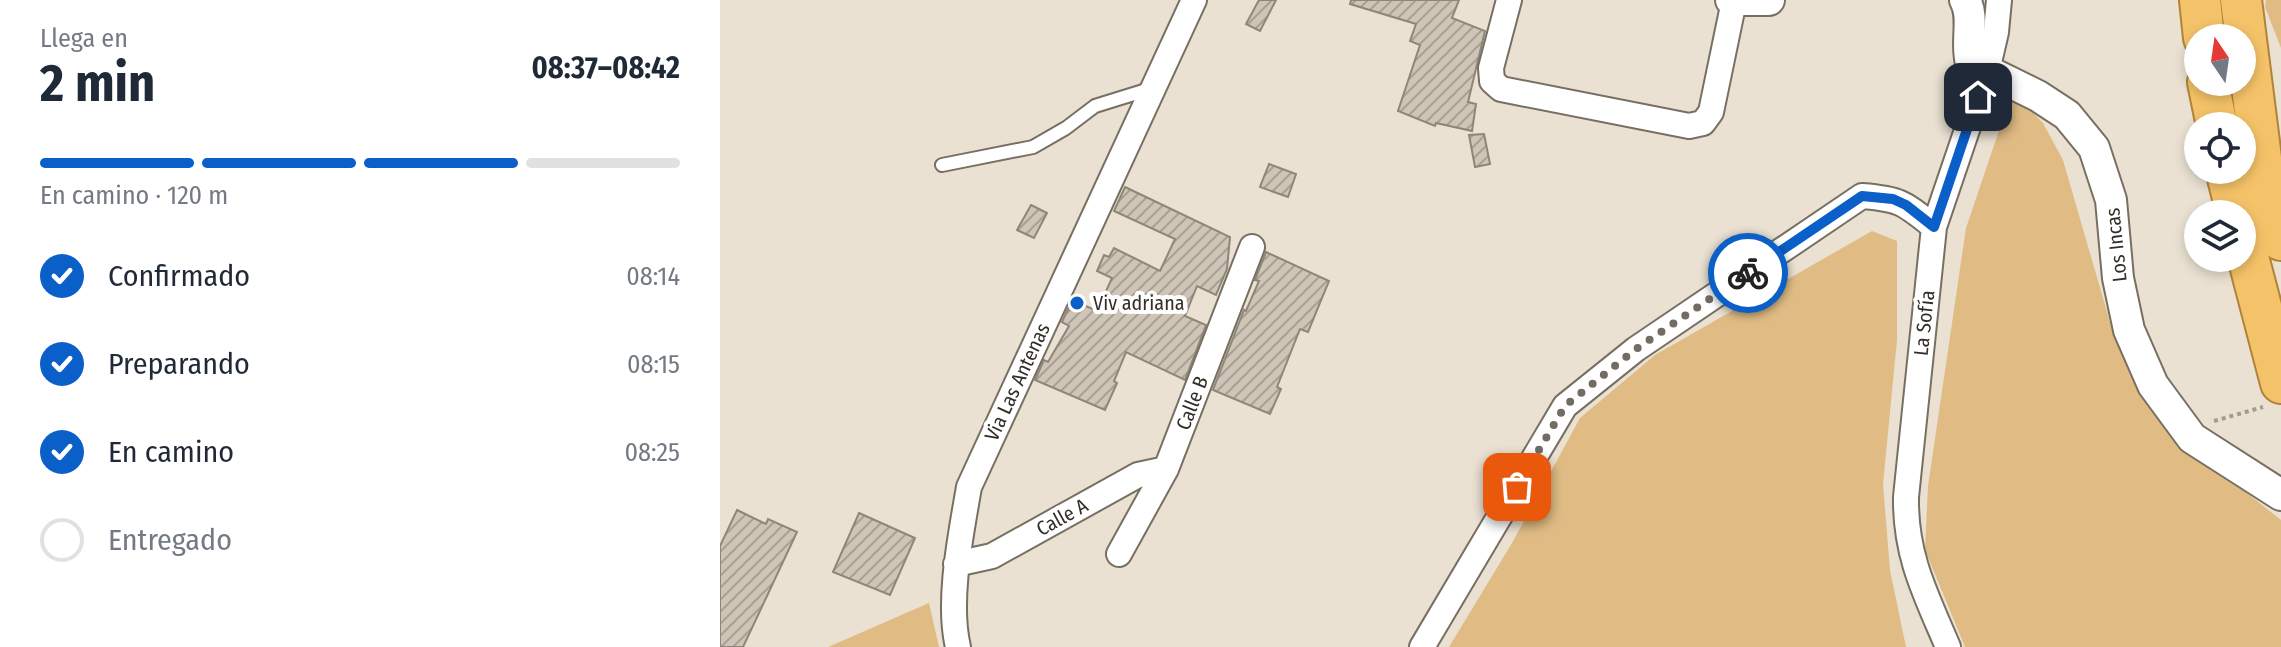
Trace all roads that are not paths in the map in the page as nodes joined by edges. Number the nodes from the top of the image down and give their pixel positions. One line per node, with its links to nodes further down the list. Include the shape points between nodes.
1 (1194, 0): 11 (street, Via Las Antenas)
2 (1509, 0): 3 (street, via 1491,68 1492,81 1501,89 1689,126 1703,123 1711,112)
3 (1732, 0): 4 (street)
4 (1769, 0)
5 (1965, 0): 10 (street, via 1971,63)
6 (1999, 0): 10 (street, La Sofía)
7 (2200, 0): 9 (highway)
8 (2241, 0): 14 (highway, via 2264,182)
9 (2203, 24)
10 (1987, 71): 13 (street, La Sofía); 19 (street, Los Incas, via 2067,115 2094,148 2111,200 2129,330 2153,385 2192,438)
11 (1153, 88): 12 (lane, via 1095,106 1033,147); 21 (street, Via Las Antenas, via 969,487)
12 (942, 165)
13 (1934, 227): 23 (street, via 1893,199 1862,196 1636,349 1565,406); 24 (street, La Sofía, via 1906,520 1915,570)
14 (2281, 240)
15 (1252, 247): 18 (street, Calle B)
16 (2250, 272): 17 (highway)
17 (2274, 394)
18 (1166, 469): 20 (street, Calle B); 21 (street, Calle A, via 1138,475 992,556)
19 (2281, 495)
20 (1119, 554)
21 (956, 564): 22 (street, Via Las Antenas)
22 (958, 647)
23 (1422, 647)
24 (1948, 647)

